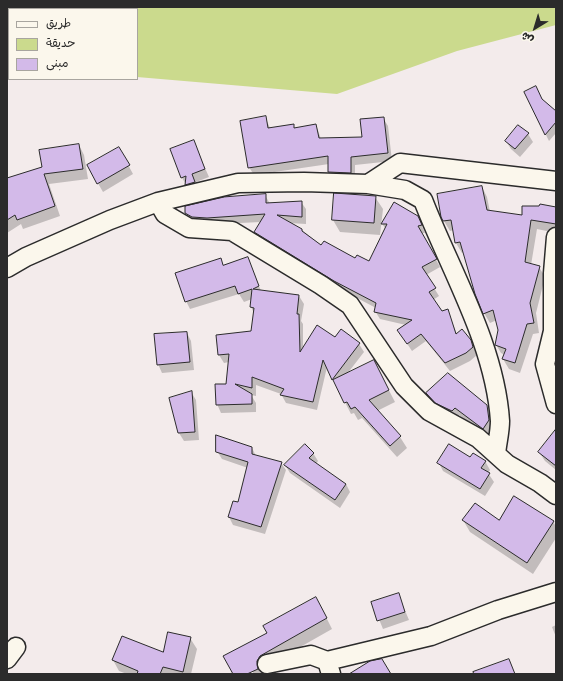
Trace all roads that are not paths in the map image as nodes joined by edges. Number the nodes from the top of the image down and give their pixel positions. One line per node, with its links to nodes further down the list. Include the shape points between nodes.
1 (556, 181): 2 (street, via 400,163)
2 (368, 184): 3 (street, via 238,183); 7 (street, via 405,190 423,200 471,312 494,379 500,422)
3 (158, 202): 5 (street, via 110,220); 7 (street, via 165,214 188,228 232,231 350,305 404,386 429,412 478,438)
4 (556, 237): 6 (street, via 552,274 553,331 545,364)
5 (7, 268)
6 (556, 404)
7 (496, 454): 8 (street, via 507,464)
8 (556, 495)
9 (556, 592): 11 (street, via 498,610 431,636)
10 (267, 664): 11 (street, via 311,655)
11 (329, 668)

